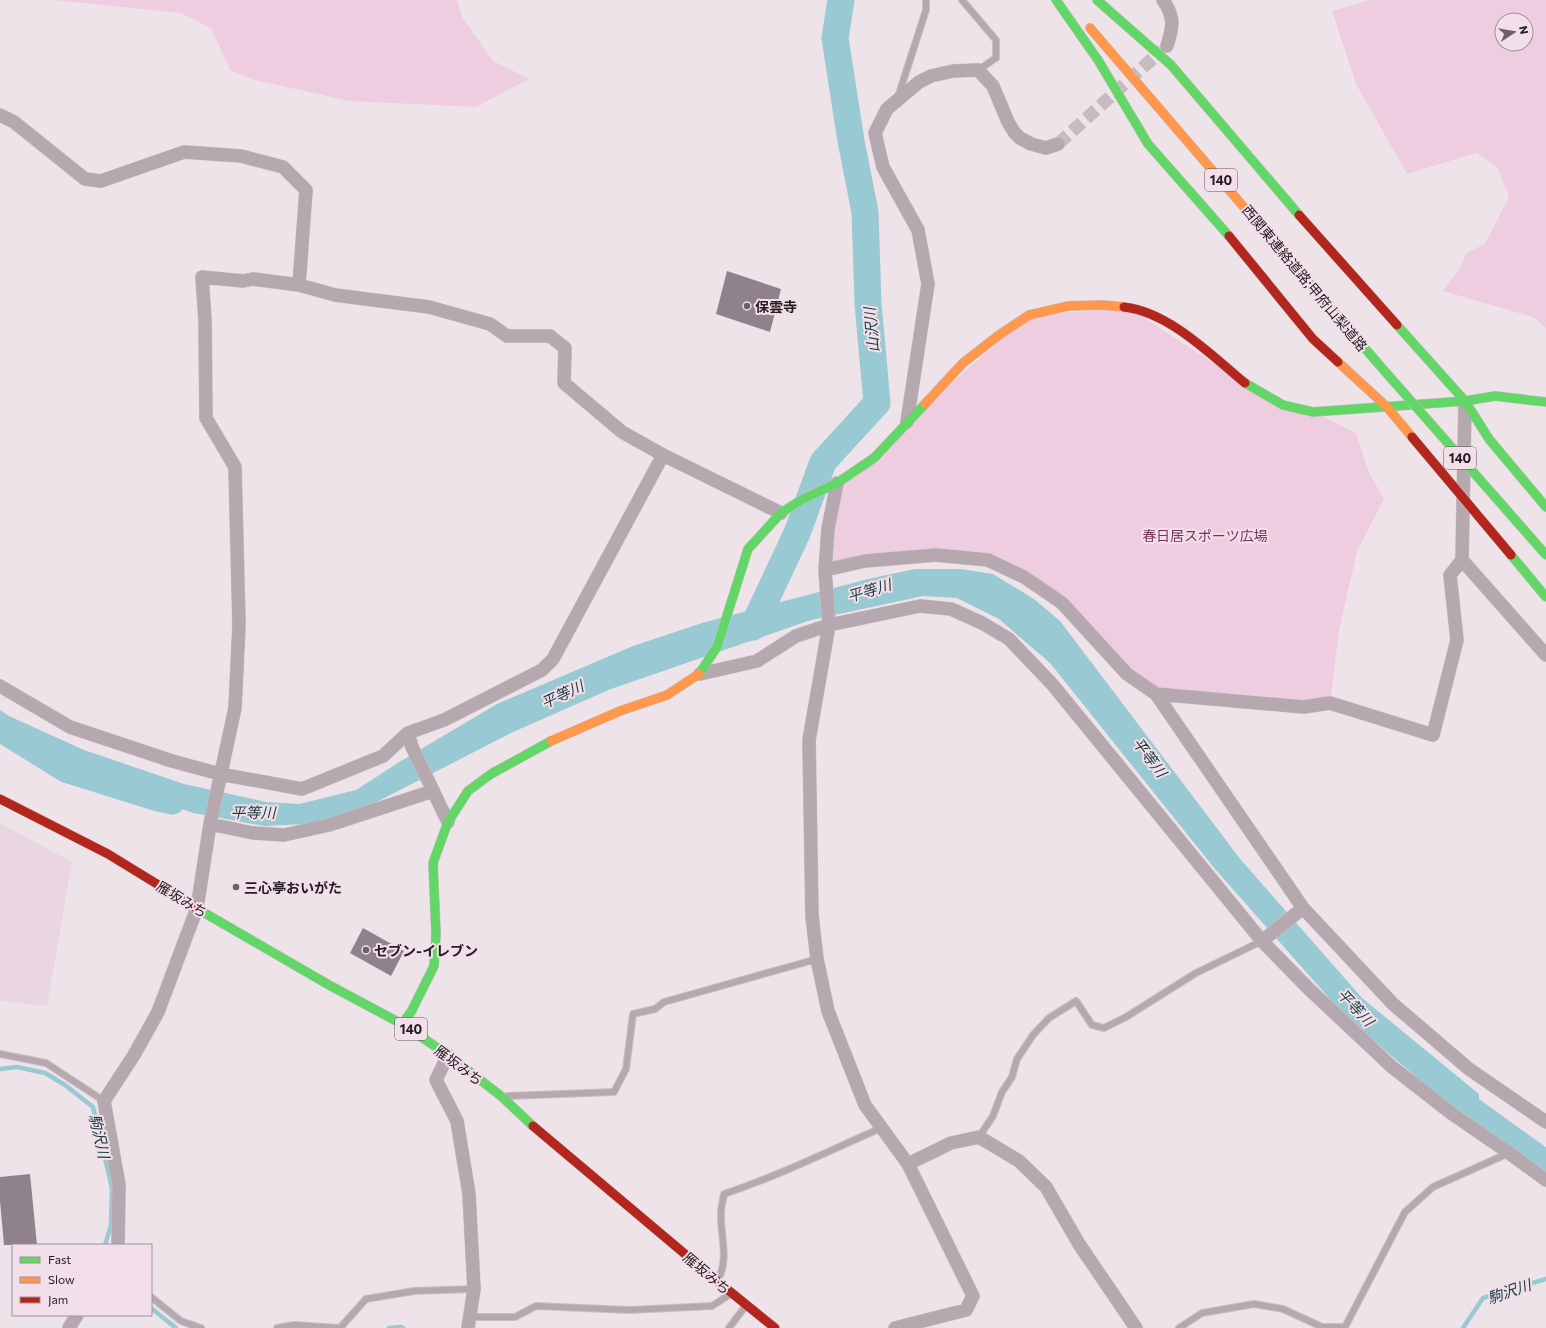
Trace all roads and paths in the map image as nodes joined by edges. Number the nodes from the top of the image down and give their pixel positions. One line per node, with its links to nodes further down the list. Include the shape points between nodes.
1 (926, 0): 11 (lane, via 926,10)
2 (962, 0): 10 (lane, via 996,40 996,58)
3 (1056, 0): 17 (main road, via 1098,60 1148,144 1234,242 1313,339)
4 (1066, 0): 7 (main road)
5 (1097, 0): 15 (main road, via 1171,66 1307,224)
6 (1163, 0): 9 (street, via 1173,19)
7 (1075, 11)
8 (1085, 22): 23 (main road, 西関東連絡道路;甲府山梨道路 / 140, bridge)
9 (1167, 46)
10 (978, 70): 11 (street, via 953,71 931,76 915,85); 13 (street, via 993,86 1008,122 1020,138 1046,148)
11 (896, 102): 18 (street, via 888,110 875,133 883,167 918,230 928,284)
12 (0, 115): 14 (street, via 14,122 85,179 101,181 184,152 241,156 283,167 306,190)
13 (1058, 144)
14 (299, 285): 19 (street, via 335,295 429,307 490,324 507,336 550,336 565,348 564,383 622,432); 33 (street, via 253,279 243,281 202,277 206,418 235,467 239,625 237,670 235,708)
15 (1465, 401): 16 (main road, via 1495,396); 17 (main road); 21 (main road, via 1489,439); 24 (street)
16 (1546, 402)
17 (1387, 407): 18 (main road, via 1313,412 1283,405 1247,386 1186,335 1151,314 1102,305 1068,306 1029,315 999,335 963,363); 26 (main road, bridge)
18 (907, 422): 20 (main road, via 874,458)
19 (663, 455): 22 (street); 32 (street, via 553,659 542,670 444,720)
20 (834, 485): 22 (main road, via 801,500); 25 (street)
21 (1546, 508)
22 (781, 513): 29 (main road, via 748,548 717,647)
23 (1546, 555)
24 (1462, 560): 28 (street); 31 (street, via 1450,576 1457,640 1433,735 1330,703 1304,707)
25 (825, 570): 27 (street); 31 (street, via 865,562 936,555 988,560 1024,577 1062,603 1127,674)
26 (1546, 597)
27 (829, 625): 29 (street, via 796,636 757,661); 40 (street, via 920,606 951,609 982,623 1009,640 1052,684); 41 (street, via 809,740 812,916)
28 (1546, 655)
29 (700, 674): 36 (main road, via 667,696 565,734 491,774 468,791)
30 (0, 686): 33 (street, via 70,727)
31 (1156, 694): 39 (street)
32 (408, 733): 33 (street, via 383,756 302,789); 34 (street)
33 (220, 774): 37 (street)
34 (431, 787): 36 (street); 37 (street, via 329,825 284,835 254,833)
35 (0, 800): 38 (main road, 雁坂みち / 140, via 108,854)
36 (448, 822): 42 (main road, via 433,863 436,934 434,966 411,1012)
37 (210, 824): 38 (street)
38 (197, 908): 42 (main road, 雁坂みち / 140, via 329,985); 46 (street, via 158,1012)
39 (1303, 908): 40 (street); 47 (street, via 1394,1004 1469,1069)
40 (1262, 941): 49 (lane, via 1196,973 1104,1028 1092,1025 1076,1001 1049,1018 1033,1035 1017,1059 1012,1077 1002,1092 993,1116); 50 (street, via 1392,1067 1451,1113)
41 (816, 959): 45 (lane, via 664,1002 654,1009 633,1014 626,1069 614,1092); 48 (street, via 828,1011 865,1105)
42 (402, 1024): 44 (main road, 雁坂みち / 140)
43 (0, 1054): 46 (lane, via 46,1063)
44 (448, 1055): 45 (main road, 雁坂みち / 140); 55 (street, via 436,1080 457,1121 469,1194)
45 (501, 1096): 54 (main road, 雁坂みち / 140)
46 (104, 1101): 53 (street, via 119,1185)
47 (1546, 1122)
48 (881, 1128): 51 (street); 54 (lane, via 724,1194 721,1212 724,1250 722,1272)
49 (978, 1137): 51 (street, via 951,1143); 67 (street, via 1019,1161 1046,1187 1079,1244)
50 (1509, 1153): 52 (street); 68 (lane, via 1433,1187 1404,1212 1345,1327 1322,1327 1283,1309 1254,1304 1202,1313)
51 (908, 1164): 66 (street, via 973,1296 966,1310)
52 (1546, 1180)
53 (118, 1244)
54 (717, 1281): 56 (main road, 雁坂みち / 140)
55 (474, 1289): 60 (street); 63 (lane, via 414,1291 366,1298 340,1328 294,1325)
56 (732, 1293): 58 (main road, 雁坂みち / 140); 60 (lane, via 712,1306 630,1310 536,1306 515,1317)
57 (152, 1298): 62 (lane, via 181,1321)
58 (746, 1305): 64 (lane); 65 (main road, 雁坂みち / 140)
59 (76, 1316): 61 (street)
60 (469, 1323)
61 (69, 1328)
62 (201, 1328)
63 (277, 1328)
64 (729, 1328)
65 (775, 1328)
66 (895, 1328)
67 (1136, 1328)
68 (1179, 1328)

